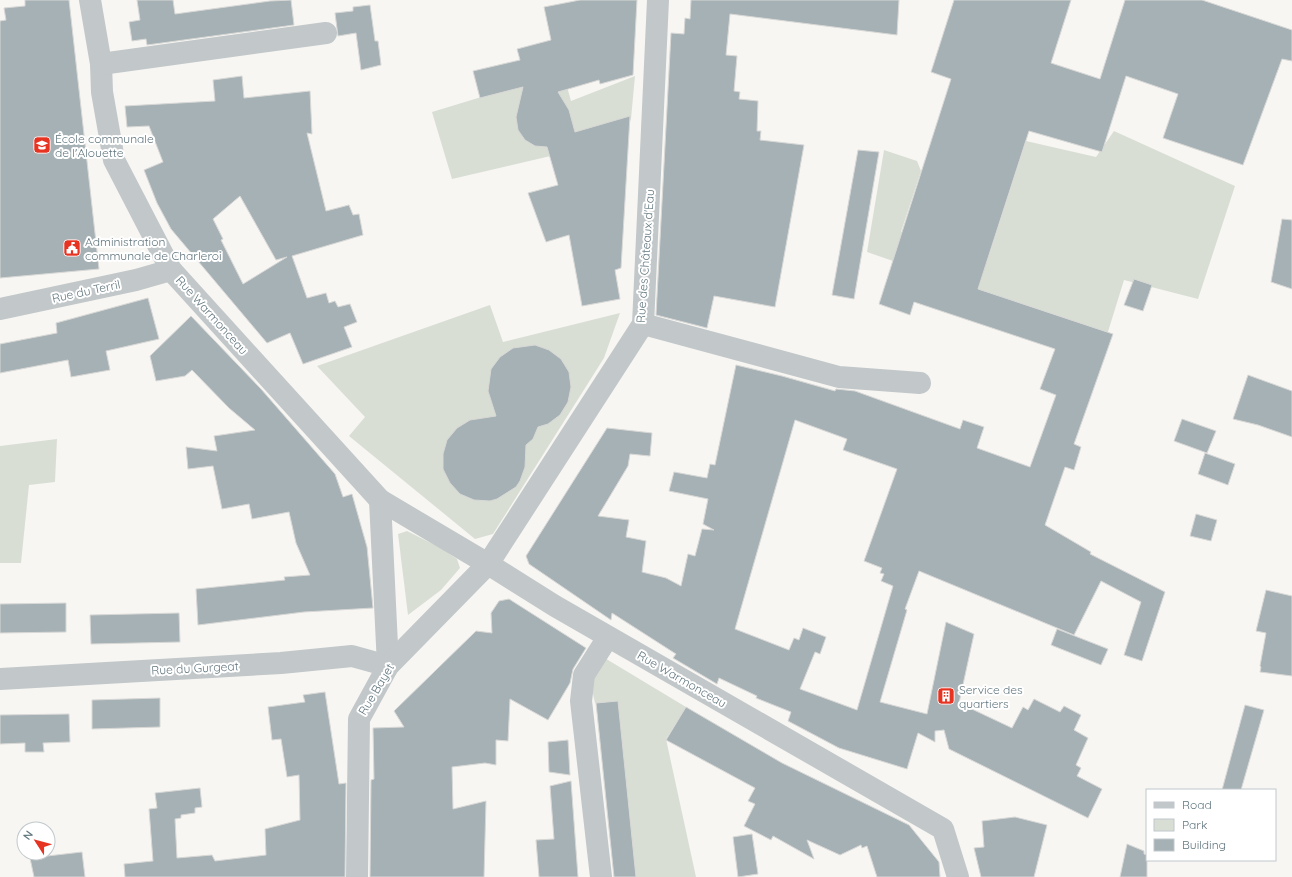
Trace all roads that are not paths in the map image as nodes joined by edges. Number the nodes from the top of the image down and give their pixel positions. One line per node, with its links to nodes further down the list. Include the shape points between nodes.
1 (90, 0): 4 (street, Rue Warmonceau)
2 (658, 0): 7 (street, Rue des Châteaux d'Eau)
3 (326, 33): 4 (street)
4 (101, 64): 5 (street, Rue Warmonceau, via 102,92 114,160)
5 (171, 270): 6 (street, Rue du Terril); 9 (street, Rue Warmonceau)
6 (0, 309)
7 (643, 324): 8 (street, via 839,378); 10 (street, Rue des Châteaux d'Eau)
8 (920, 383)
9 (380, 500): 10 (street, Rue Warmonceau); 12 (street)
10 (488, 564): 11 (street, Rue Warmonceau); 12 (street, Rue Bayet)
11 (608, 637): 15 (street, via 584,675 581,701); 16 (street, Rue Warmonceau, via 943,829)
12 (388, 666): 13 (street, Rue du Gurgeat, via 352,656 281,663); 14 (street, Rue Bayet, via 359,719)
13 (0, 679)
14 (357, 877)
15 (601, 877)
16 (958, 877)

